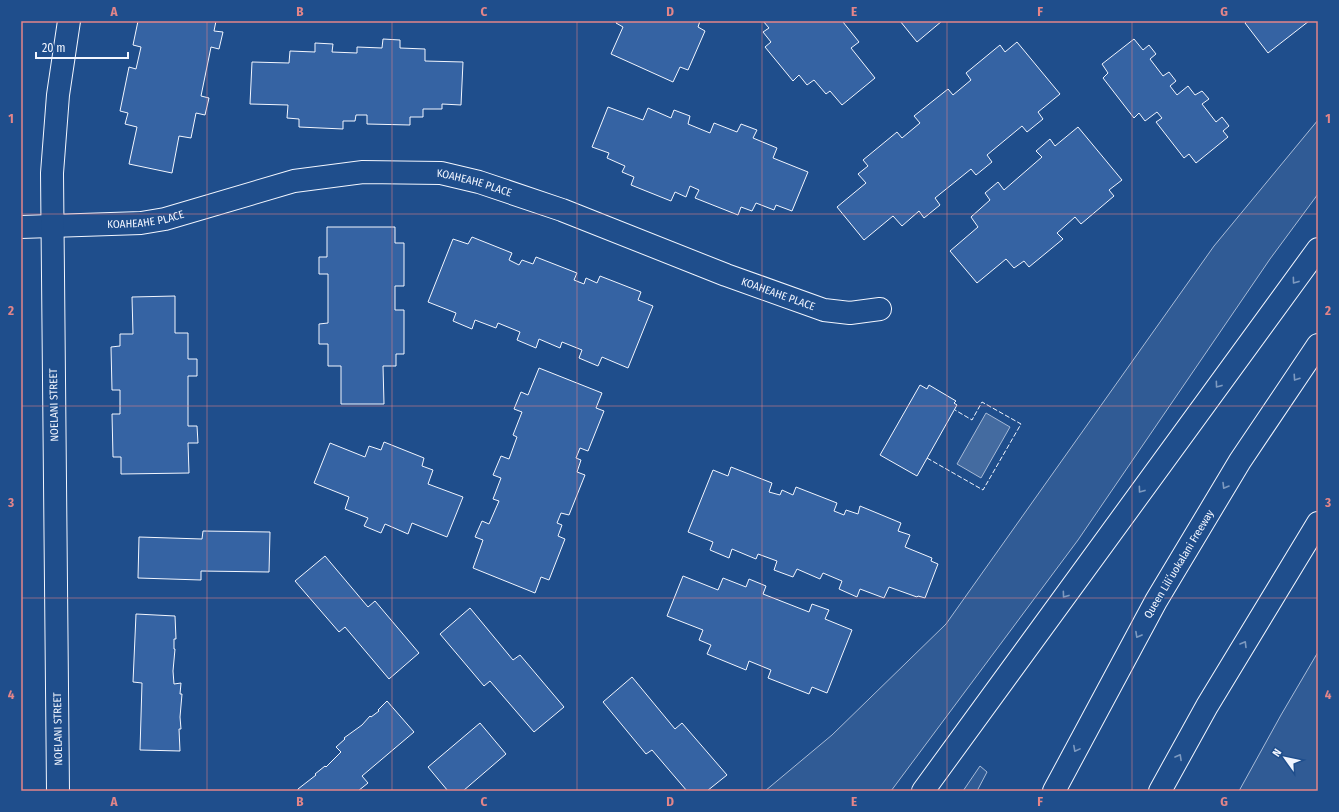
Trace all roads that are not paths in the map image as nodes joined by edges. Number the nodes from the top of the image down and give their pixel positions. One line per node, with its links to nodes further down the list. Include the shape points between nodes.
1 (69, 21): 3 (main road, NOELANI STREET, via 58,95 52,173)
2 (21, 227): 3 (main road, KOAHEAHE PLACE)
3 (52, 227): 5 (main road, KOAHEAHE PLACE, via 141,224 165,220 294,181 326,176 370,172 442,173 479,182 554,208 824,310 850,314); 8 (main road, NOELANI STREET)
4 (1318, 249): 9 (main road, one-way to 9)
5 (880, 309)
6 (1318, 345): 10 (main road, Queen Liliʻuokalani Freeway, one-way to 10, via 1240,461 1156,601)
7 (1318, 523): 11 (main road, one-way to 7, via 1207,706)
8 (58, 791)
9 (923, 791)
10 (1054, 791)
11 (1160, 791)

